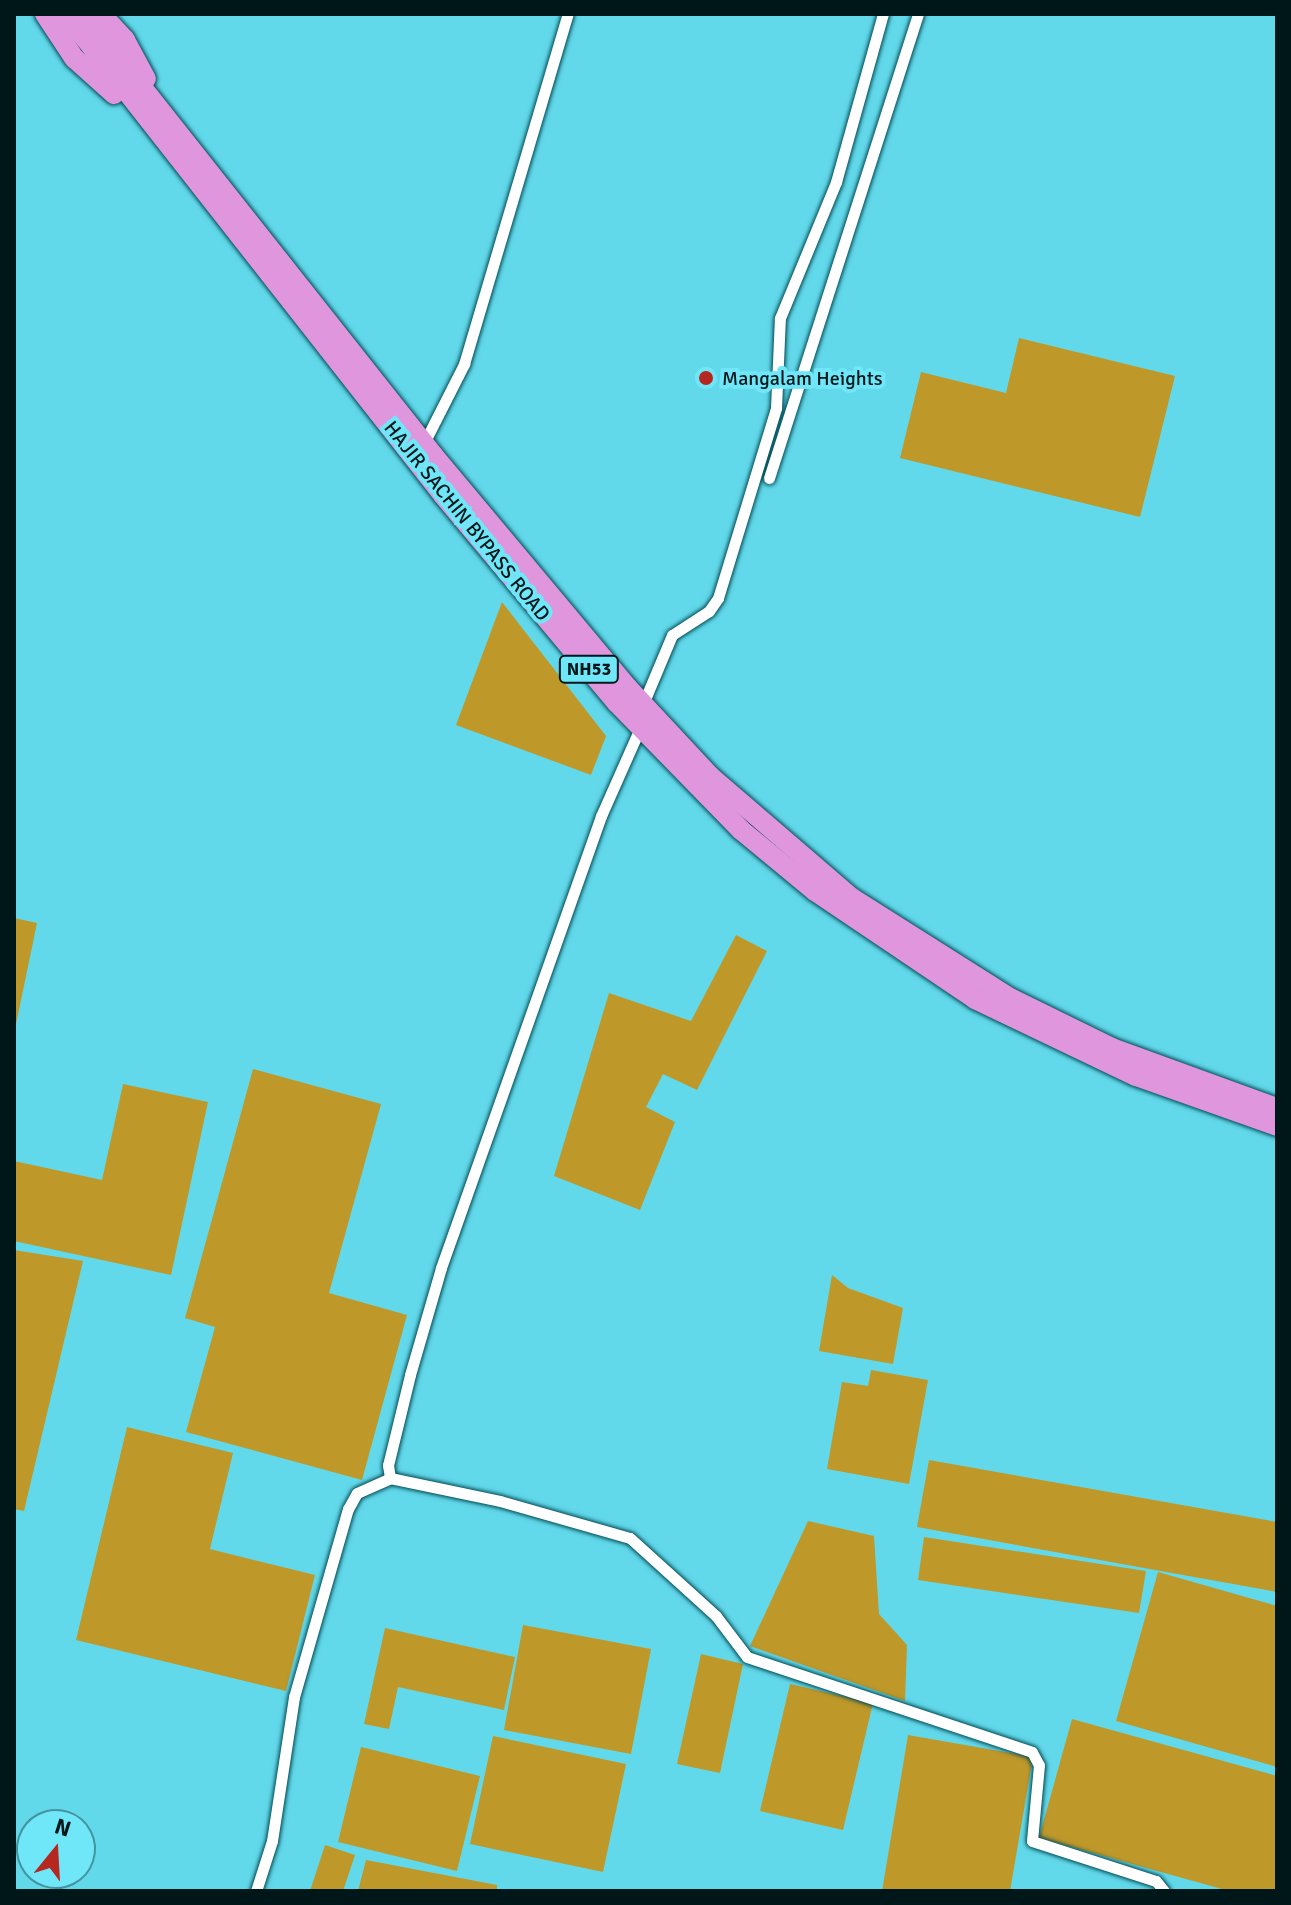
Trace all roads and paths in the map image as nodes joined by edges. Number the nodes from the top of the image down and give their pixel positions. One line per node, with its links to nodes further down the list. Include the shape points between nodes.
1 (45, 14): 8 (highway, via 91,76)
2 (66, 14): 8 (highway, HAJIR SACHIN BYPASS ROAD / NH53)
3 (84, 14): 9 (highway, NH53)
4 (101, 14): 9 (highway, via 133,52)
5 (568, 14): 10 (street, via 464,364)
6 (883, 14): 12 (street, via 836,182 780,318 776,408 718,598 709,611 672,635)
7 (918, 14): 11 (street)
8 (137, 110): 13 (highway, HAJIR SACHIN BYPASS ROAD / NH53, via 443,495)
9 (160, 110): 10 (highway, NH53)
10 (424, 443): 12 (highway, NH53)
11 (769, 478)
12 (643, 704): 14 (highway, NH53, via 785,845 925,947 1012,999 1112,1048)
13 (640, 728): 15 (highway, HAJIR SACHIN BYPASS ROAD / NH53, via 741,830 815,891 975,999 1136,1076); 16 (street, via 601,816 441,1268 399,1420)
14 (1277, 1108)
15 (1277, 1126)
16 (390, 1478): 17 (street, via 357,1493 348,1509 294,1697 275,1829); 18 (street, via 500,1501 630,1538 716,1616 747,1657 1032,1752 1039,1765 1032,1841 1156,1881)
17 (256, 1891)
18 (1164, 1891)

